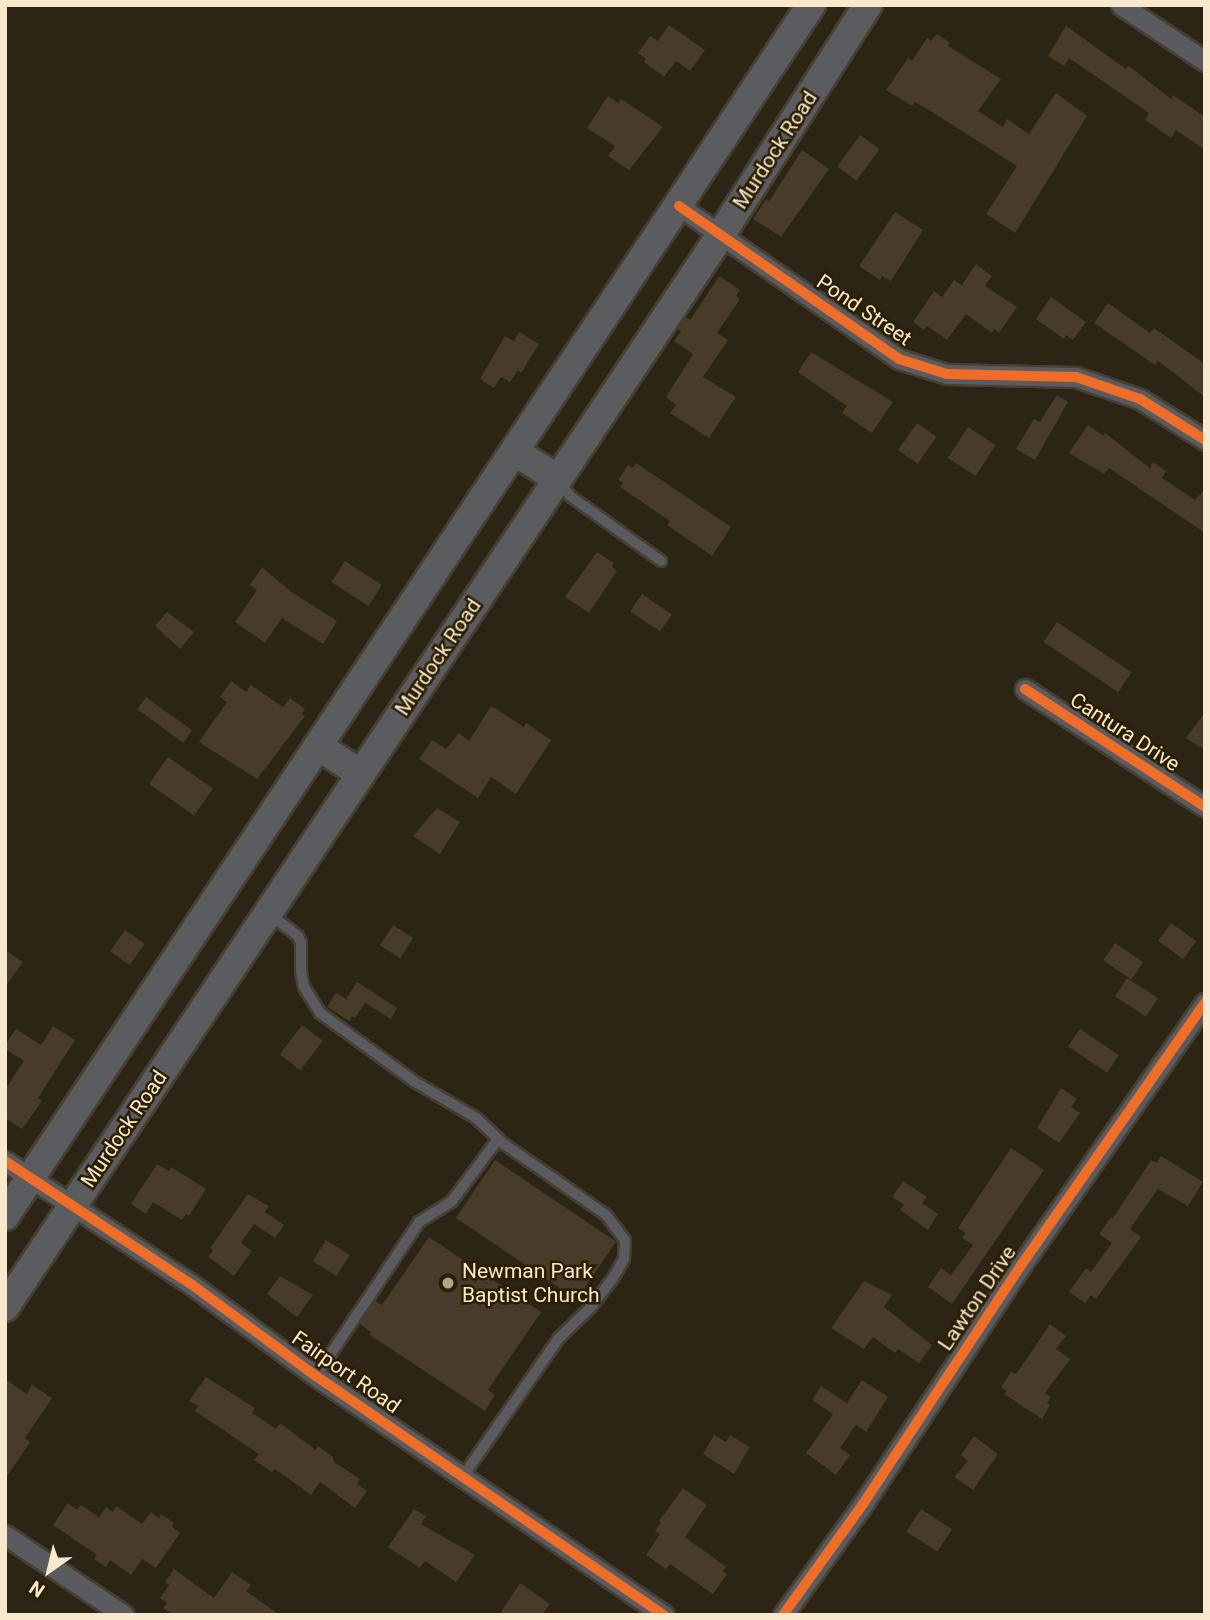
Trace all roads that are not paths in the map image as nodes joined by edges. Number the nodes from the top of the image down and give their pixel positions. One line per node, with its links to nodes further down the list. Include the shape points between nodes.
1 (811, 5): 5 (main road)
2 (867, 5): 6 (main road, Murdock Road)
3 (1121, 5): 4 (street)
4 (1205, 61)
5 (678, 206): 6 (street, Pond Street); 8 (main road)
6 (722, 233): 7 (street, Pond Street, via 898,359 947,374 1076,377 1140,399); 9 (main road, Murdock Road)
7 (1205, 440)
8 (515, 452): 9 (main road); 12 (main road)
9 (558, 479): 10 (lane, via 570,496); 13 (main road, Murdock Road)
10 (661, 561)
11 (1025, 689): 14 (street, Cantura Drive)
12 (318, 747): 13 (main road); 19 (main road)
13 (360, 774): 15 (main road, Murdock Road)
14 (1205, 807)
15 (268, 913): 17 (lane, via 298,936 304,987 320,1013 415,1082 476,1118); 20 (main road, Murdock Road)
16 (1205, 1003): 28 (street, Lawton Drive)
17 (498, 1139): 23 (lane, via 452,1201 419,1222); 24 (lane, via 606,1214 620,1229 625,1248 613,1278 559,1338)
18 (5, 1161): 19 (street, Fairport Road)
19 (30, 1178): 20 (street, Fairport Road); 21 (main road)
20 (73, 1205): 22 (main road, Murdock Road); 23 (street, Fairport Road)
21 (5, 1216)
22 (5, 1307)
23 (316, 1376): 24 (street, Fairport Road)
24 (463, 1476): 27 (street, Fairport Road)
25 (5, 1535): 26 (street)
26 (124, 1615)
27 (664, 1615)
28 (783, 1615)

